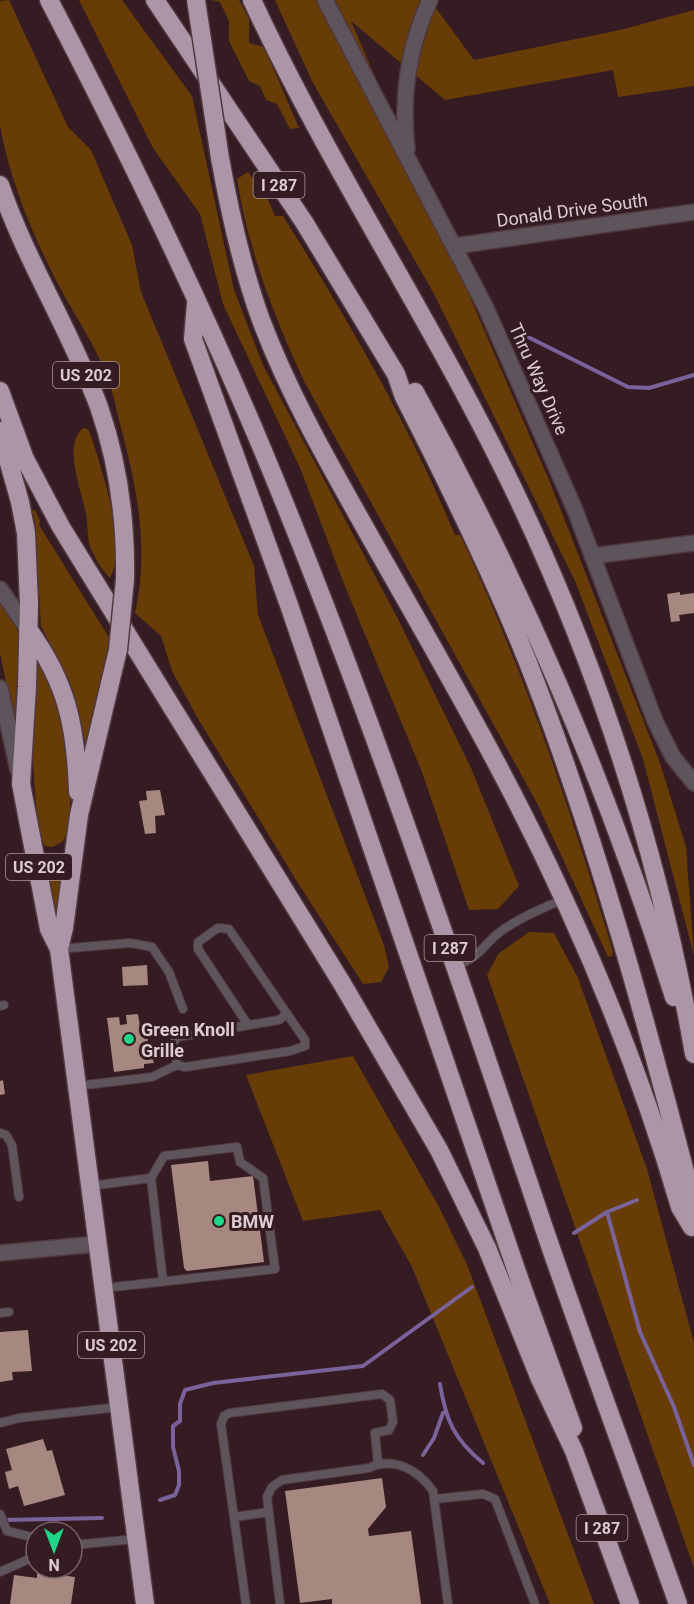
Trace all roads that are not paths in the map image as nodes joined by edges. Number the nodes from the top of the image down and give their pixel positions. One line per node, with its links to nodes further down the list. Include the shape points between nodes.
1 (49, 0): 11 (highway, I 287, via 116,130)
2 (155, 0): 12 (highway, I 287, via 304,222)
3 (196, 0): 25 (highway, bridge, via 239,253 282,369 342,487 497,764)
4 (252, 0): 31 (highway, via 350,190 478,418 542,550 594,680 646,839 665,908)
5 (325, 0): 7 (street, Thru Way Drive)
6 (430, 0): 7 (street, via 416,34 405,84)
7 (408, 158): 10 (street, Thru Way Drive)
8 (0, 185): 22 (highway, US 202, bridge, via 99,409 117,477 125,579 118,650)
9 (694, 212): 10 (street, Donald Drive South)
10 (455, 246): 16 (street, Thru Way Drive, via 576,510)
11 (196, 302): 27 (highway, I 287, via 260,444 331,618); 46 (highway, I 287, via 193,339 295,624 516,1271 573,1422)
12 (396, 374): 32 (highway, I 287, via 414,391 451,458 549,658 628,856); 39 (highway, I 287, via 507,612 560,752 619,932 660,1076 693,1203)
13 (0, 391): 46 (highway, via 25,459 61,527 420,1116 487,1248)
14 (0, 430): 18 (highway, US 202, via 24,517)
15 (694, 543): 16 (street)
16 (592, 556): 20 (street, Thru Way Drive, via 664,740)
17 (0, 589): 18 (street)
18 (28, 629): 21 (highway, US 202); 22 (highway, via 61,684 75,742)
19 (0, 688): 21 (street)
20 (694, 783)
21 (21, 784): 24 (highway, US 202)
22 (79, 815): 23 (highway, US 202)
23 (73, 851): 24 (highway, via 55,862); 26 (highway, US 202)
24 (37, 856): 26 (highway, US 202, via 50,929)
25 (565, 898): 27 (lane, via 519,919 502,930 480,954); 39 (highway, via 634,1064 680,1207)
26 (59, 949): 28 (lane, via 130,943 152,946 169,972); 34 (highway, US 202)
27 (456, 966): 63 (highway, I 287, via 553,1254)
28 (183, 1009)
29 (287, 1014): 30 (lane, via 279,1020); 30 (lane, via 229,929 218,928 198,942 198,950); 33 (lane, via 305,1040 303,1047)
30 (248, 1025): 33 (lane, via 177,1037)
31 (694, 1054)
32 (694, 1060)
33 (177, 1065): 34 (lane, via 152,1077)
34 (76, 1086): 37 (highway, US 202)
35 (0, 1133): 38 (lane, via 12,1145)
36 (151, 1178): 37 (lane); 42 (lane); 42 (lane, via 164,1156 237,1147 240,1162 263,1178 275,1269)
37 (89, 1186): 40 (highway, US 202)
38 (19, 1197)
39 (693, 1228)
40 (97, 1244): 41 (street); 43 (highway, US 202)
41 (0, 1253)
42 (163, 1281): 43 (lane)
43 (103, 1288): 44 (highway, US 202)
44 (119, 1407): 45 (lane); 53 (highway, US 202)
45 (0, 1423)
46 (574, 1451): 62 (highway, I 287)
47 (378, 1464): 48 (lane, via 406,1466 416,1472); 49 (lane, via 282,1480 269,1491); 51 (lane, via 375,1433 389,1430 393,1422 390,1400 382,1394 228,1414 221,1424)
48 (435, 1499): 60 (lane); 61 (lane, via 483,1494 495,1499)
49 (269, 1512): 51 (lane); 59 (lane)
50 (0, 1514): 52 (lane, via 7,1531)
51 (234, 1517): 58 (lane)
52 (24, 1535)
53 (136, 1539): 54 (lane); 57 (highway, US 202)
54 (84, 1544)
55 (24, 1561): 56 (lane)
56 (0, 1572)
57 (145, 1604)
58 (246, 1604)
59 (280, 1604)
60 (448, 1604)
61 (535, 1604)
62 (630, 1604)
63 (678, 1604)

